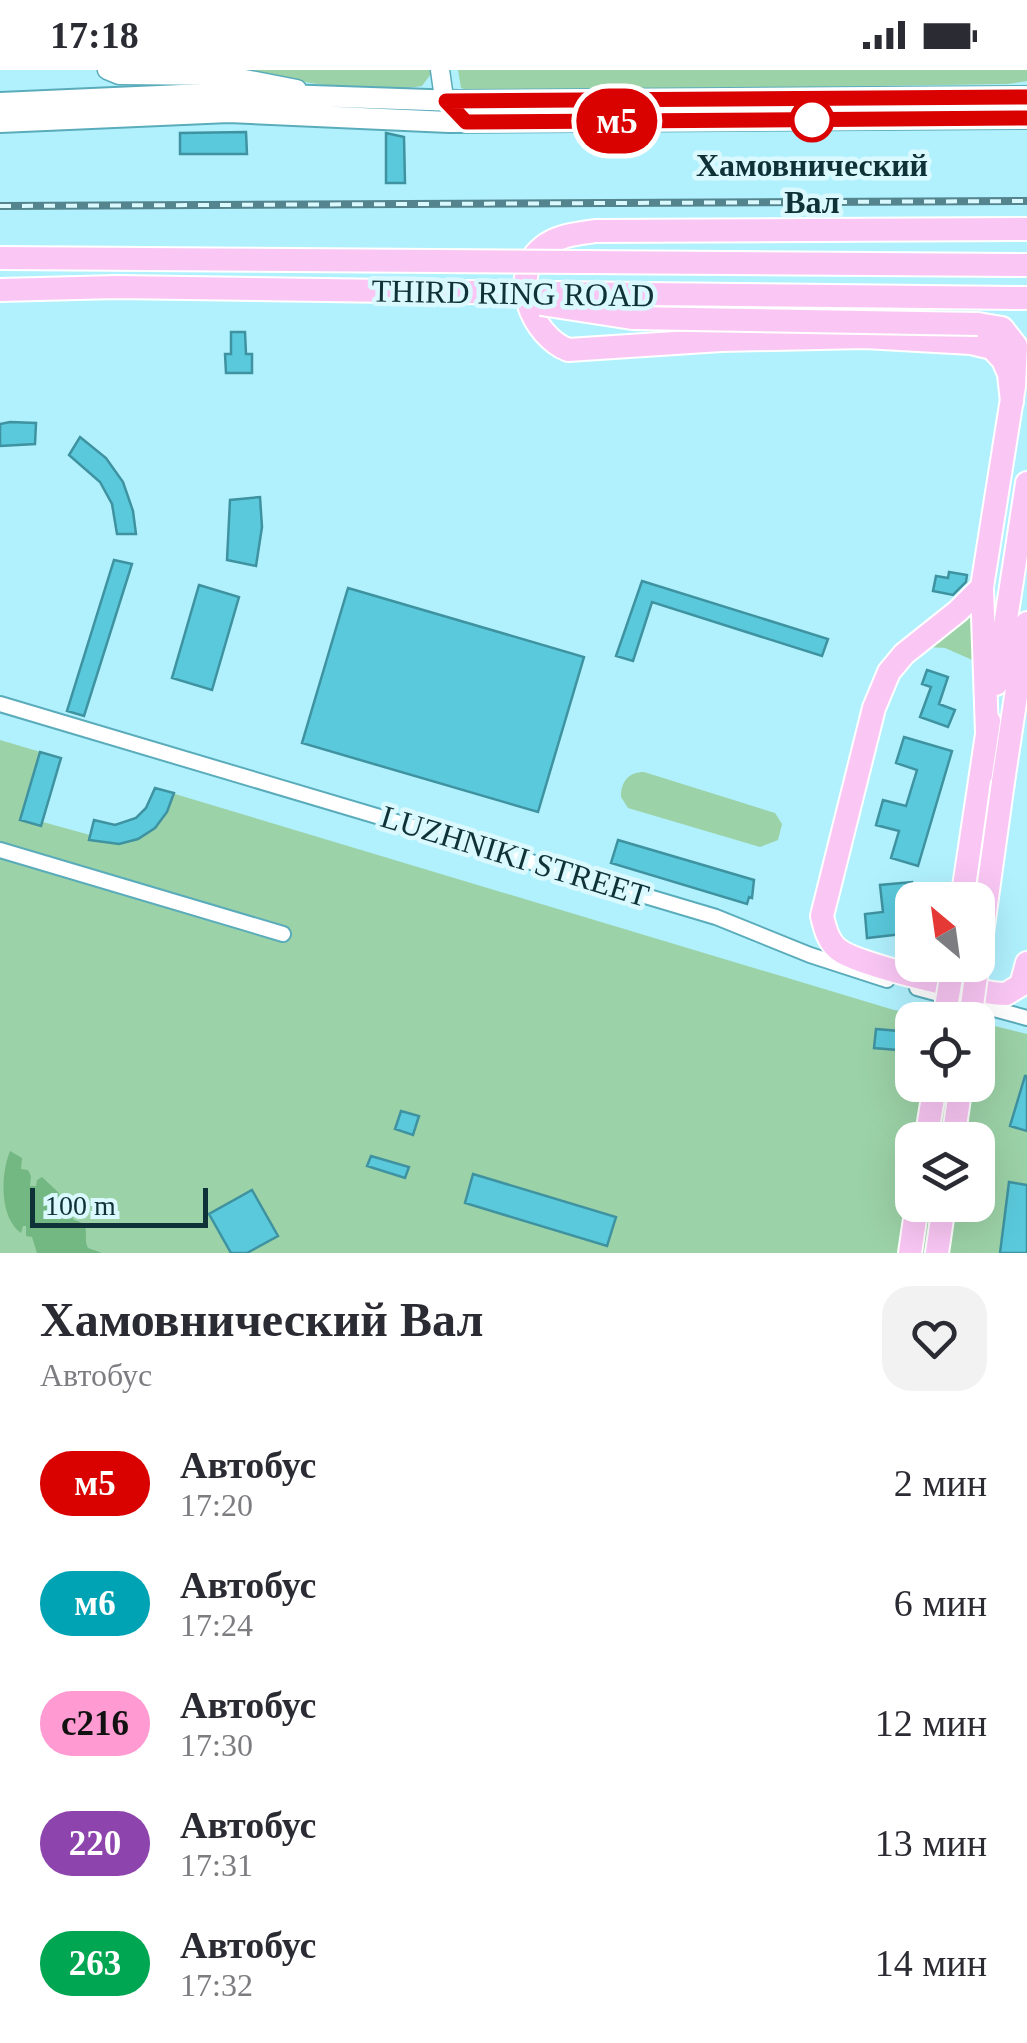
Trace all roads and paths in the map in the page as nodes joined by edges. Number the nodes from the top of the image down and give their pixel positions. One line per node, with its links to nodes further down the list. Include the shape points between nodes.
1 (107, 70): 3 (street, via 228,76)
2 (441, 70): 5 (street); 6 (street)
3 (331, 97): 5 (main road); 7 (main road)
4 (1027, 97): 6 (main road)
5 (414, 100): 6 (main road)
6 (452, 101): 11 (street)
7 (229, 102): 8 (main road); 10 (main road); 11 (main road)
8 (0, 103)
9 (1027, 118): 11 (main road)
10 (0, 122)
11 (466, 122)
12 (1019, 229): 19 (main road, via 596,231 544,246 526,277 538,326 568,350 866,337 971,343 992,348 1002,360)
13 (0, 258): 14 (main road, THIRD RING ROAD, bridge)
14 (1027, 261)
15 (0, 290): 16 (main road, THIRD RING ROAD)
16 (463, 292): 17 (main road, THIRD RING ROAD, bridge); 19 (main road, bridge, via 632,318 1002,328 1016,346)
17 (1027, 298)
18 (1027, 361): 19 (main road)
19 (1013, 394): 21 (main road)
20 (1027, 482): 25 (main road)
21 (982, 587): 25 (main road); 30 (main road, via 888,672 822,916 831,941 847,954 934,982 998,994 1014,990)
22 (1027, 623): 26 (main road)
23 (0, 704): 32 (street, LUZHNIKI STREET, via 556,867 716,917 855,971)
24 (1027, 704): 26 (main road)
25 (986, 742): 28 (main road)
26 (1003, 782): 31 (main road, bridge)
27 (0, 850): 29 (street)
28 (965, 882)
29 (283, 934)
30 (1026, 972): 32 (street)
31 (972, 1002)
32 (1020, 1016)
33 (915, 1222): 35 (main road)
34 (942, 1222): 36 (main road)
35 (910, 1253)
36 (937, 1253)

